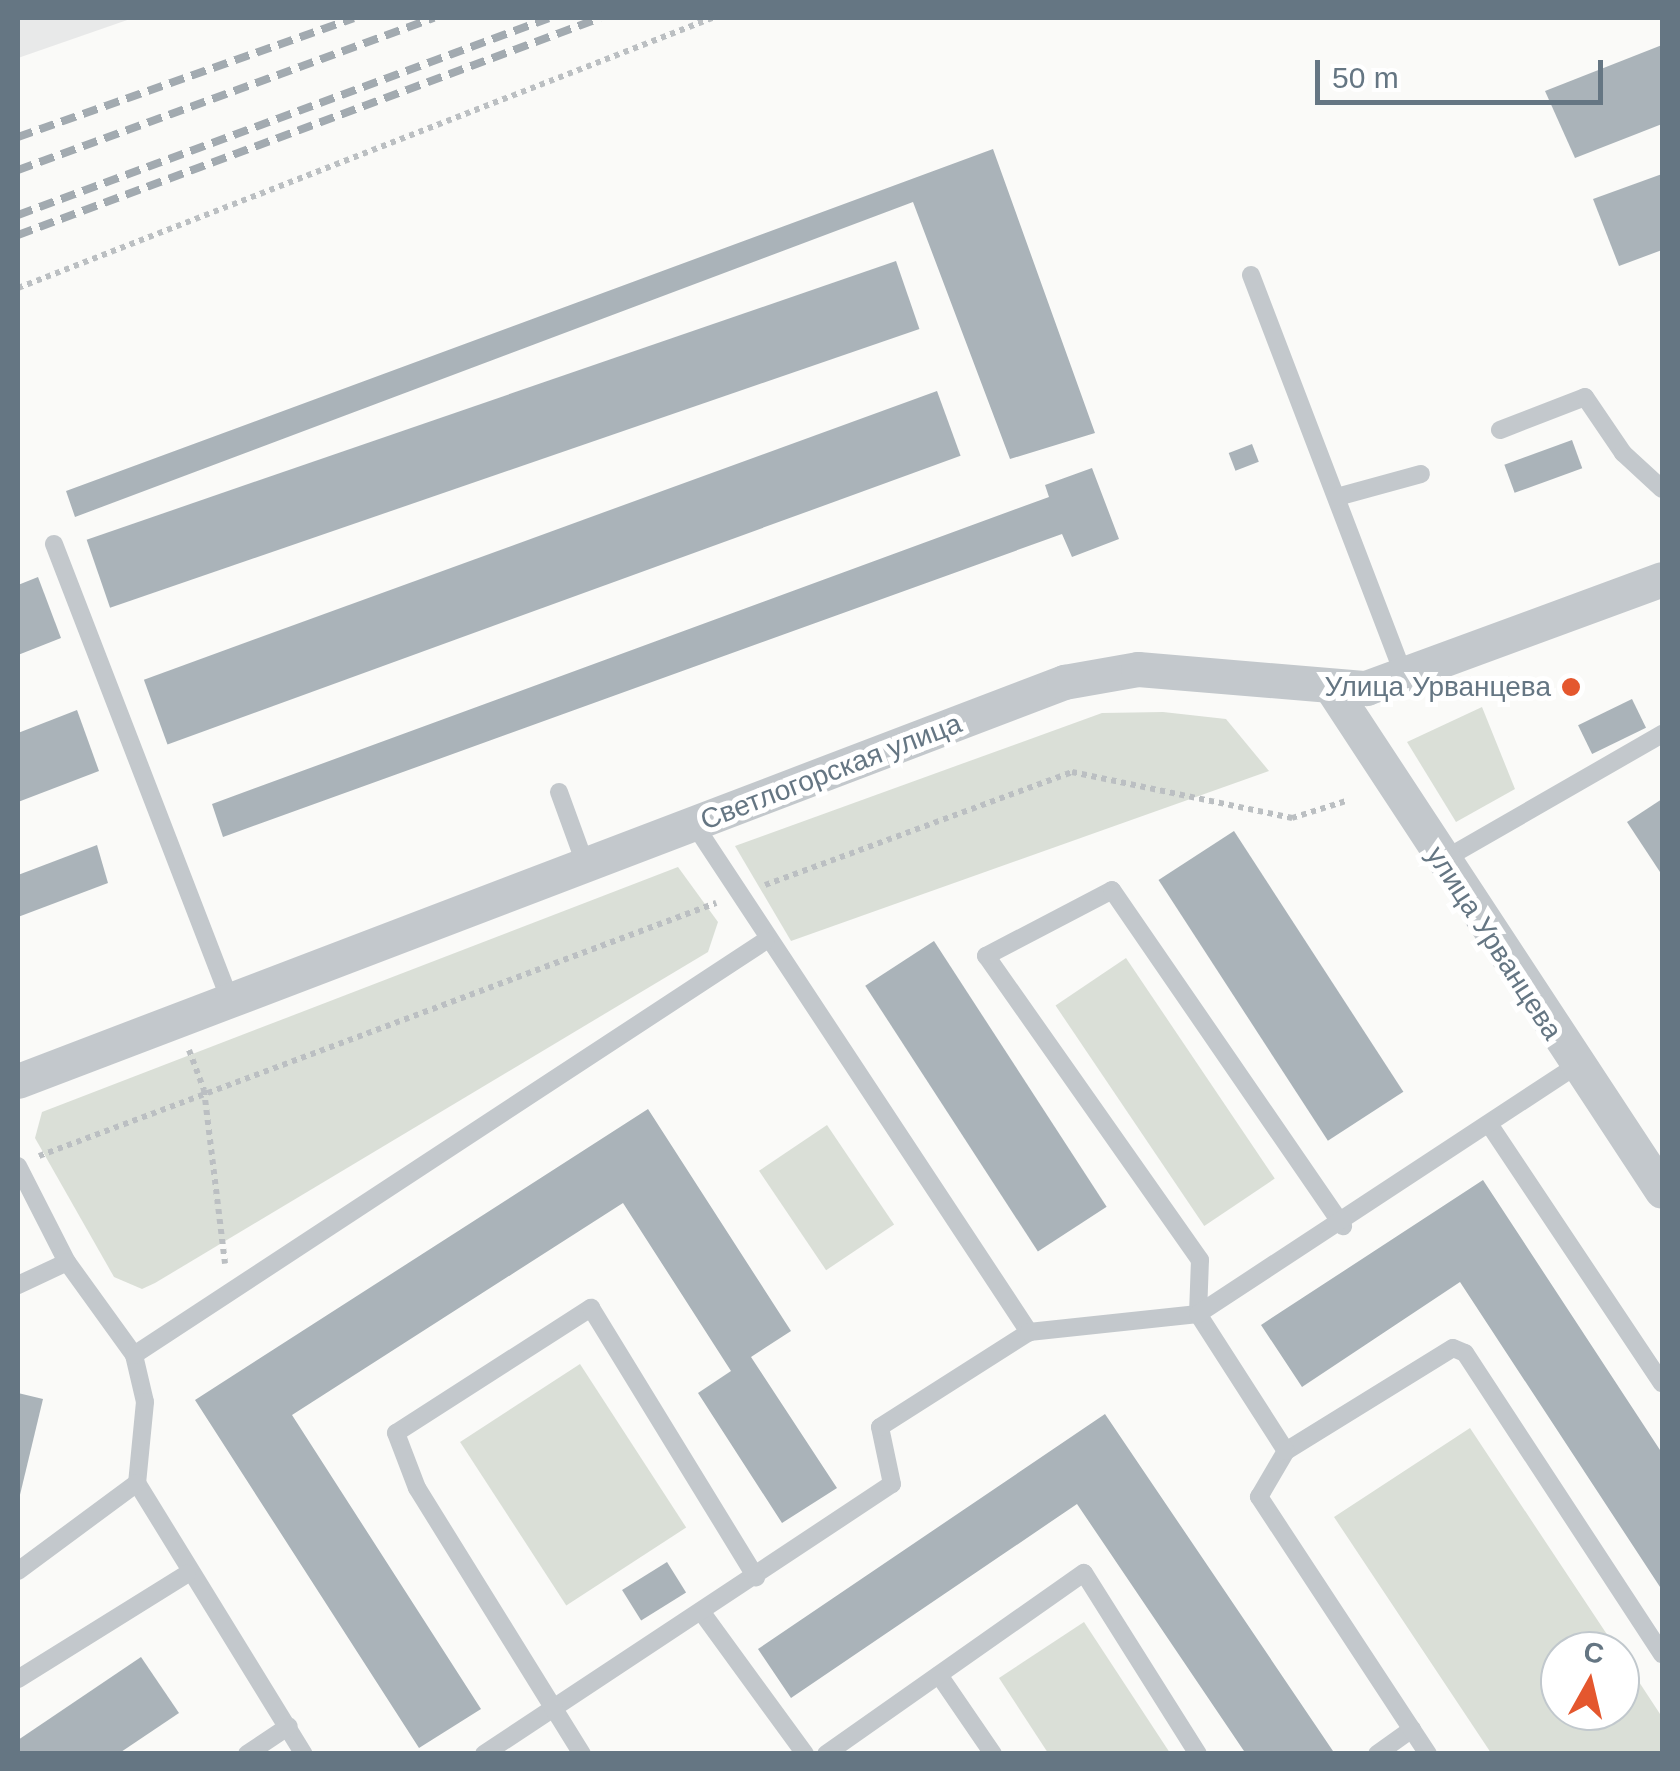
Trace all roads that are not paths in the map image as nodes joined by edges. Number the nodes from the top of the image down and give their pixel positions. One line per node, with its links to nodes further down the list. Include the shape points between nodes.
1 (1251, 275): 5 (lane)
2 (1500, 430): 4 (lane, via 1585,397 1623,453)
3 (1421, 474): 5 (lane)
4 (1662, 489)
5 (1337, 497): 8 (lane)
6 (54, 544): 16 (lane)
7 (1662, 579): 8 (street, Светлогорская улица)
8 (1406, 680): 9 (street, Светлогорская улица)
9 (1333, 690): 12 (street, Светлогорская улица, via 1138,669 1064,682); 13 (street, улица Урванцева)
10 (1662, 734): 13 (lane)
11 (559, 792): 14 (lane)
12 (694, 824): 14 (street, Светлогорская улица); 15 (lane)
13 (1442, 861): 17 (street, улица Урванцева)
14 (586, 866): 16 (street, Светлогорская улица)
15 (766, 942): 26 (lane); 27 (lane)
16 (230, 1001): 18 (street, Светлогорская улица)
17 (1574, 1067): 19 (lane); 21 (street, улица Урванцева)
18 (18, 1081)
19 (1491, 1127): 22 (lane); 28 (lane)
20 (18, 1165): 23 (lane)
21 (1662, 1191)
22 (1343, 1226): 25 (lane); 25 (lane, via 1112,890 986,956 1200,1260)
23 (67, 1262): 24 (lane); 27 (lane)
24 (18, 1284)
25 (1198, 1314): 26 (lane); 29 (lane)
26 (1029, 1332): 33 (lane, via 880,1427 892,1484)
27 (134, 1355): 30 (lane, via 145,1402)
28 (1662, 1382)
29 (1286, 1451): 35 (lane, via 1453,1348 1465,1352); 40 (lane, via 1259,1498)
30 (137, 1483): 31 (lane); 32 (lane)
31 (18, 1572)
32 (186, 1574): 37 (lane); 39 (lane)
33 (756, 1577): 34 (lane); 38 (lane, via 591,1308 396,1433 417,1488)
34 (703, 1614): 38 (lane); 45 (lane)
35 (1662, 1654)
36 (939, 1675): 46 (lane); 47 (lane); 48 (lane, via 1084,1573)
37 (18, 1679)
38 (552, 1707): 43 (lane); 44 (lane)
39 (289, 1726): 41 (lane); 42 (lane)
40 (1412, 1729): 49 (lane); 50 (lane)
41 (246, 1754)
42 (304, 1754)
43 (484, 1754)
44 (582, 1754)
45 (805, 1754)
46 (826, 1754)
47 (993, 1754)
48 (1198, 1754)
49 (1377, 1754)
50 (1428, 1754)

